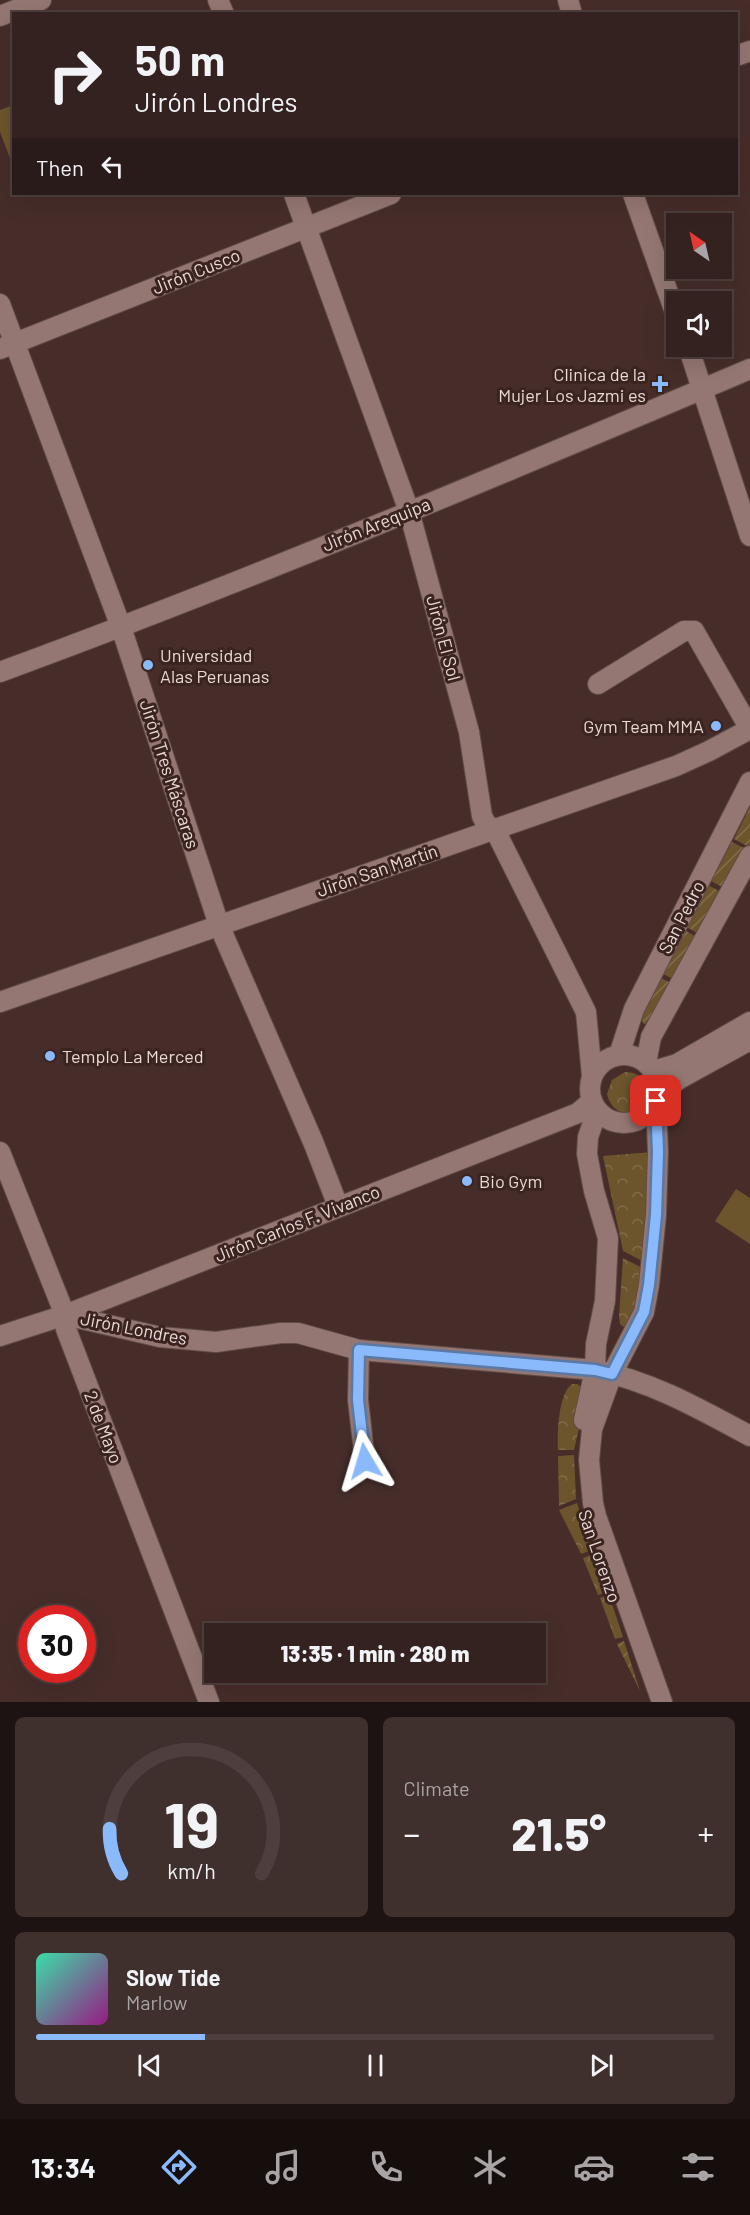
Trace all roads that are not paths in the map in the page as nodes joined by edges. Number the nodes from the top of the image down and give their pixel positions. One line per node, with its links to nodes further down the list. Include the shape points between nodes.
1 (41, 0): 2 (street)
2 (0, 16)
3 (294, 195): 6 (street, Jirón El Sol)
4 (388, 195): 6 (street, Jirón Cusco)
5 (633, 195): 7 (street)
6 (307, 227): 9 (street, Jirón Cusco); 13 (street, Jirón El Sol)
7 (667, 291)
8 (0, 304): 9 (street, Jirón Tres Máscaras)
9 (7, 346): 15 (street, Jirón Tres Máscaras)
10 (692, 357): 12 (street)
11 (750, 369): 12 (street, Jirón Arequipa)
12 (703, 389): 13 (street, Jirón Arequipa); 14 (street)
13 (409, 511): 15 (street, Jirón Arequipa); 20 (street, Jirón El Sol, via 469,732 482,816)
14 (750, 536)
15 (121, 627): 16 (street, Jirón Arequipa); 22 (street, Jirón Tres Máscaras)
16 (0, 672)
17 (598, 684): 18 (street, via 684,631 694,631)
18 (750, 729): 20 (street, Jirón San Martín, via 676,766)
19 (750, 782): 26 (street, San Pedro, via 634,1009)
20 (495, 830): 22 (street, Jirón San Martín); 28 (street, Jirón El Sol, via 586,1012)
21 (750, 856): 27 (street, San Pedro, via 651,1037)
22 (219, 925): 23 (street, Jirón San Martín); 32 (street, Jirón Tres Máscaras)
23 (0, 1002)
24 (750, 1022): 27 (street, via 677,1064)
25 (750, 1040): 29 (street, via 679,1079)
26 (619, 1055): 27 (street, via 628,1055); 28 (street, via 598,1066)
27 (649, 1067): 29 (street, via 658,1086)
28 (592, 1076): 30 (street, via 589,1084)
29 (657, 1098): 30 (street, via 646,1116 629,1123 612,1122); 36 (street, via 656,1215 644,1312)
30 (594, 1107): 32 (street, Jirón Carlos F. Vivanco); 36 (street, via 587,1155 608,1238 605,1301 596,1344)
31 (0, 1152): 33 (street, 2 de Mayo)
32 (338, 1206): 33 (street, Jirón Carlos F. Vivanco)
33 (65, 1315): 34 (street, Jirón Carlos F. Vivanco); 35 (street, Jirón Londres, via 160,1337 216,1342 298,1333); 39 (street, 2 de Mayo, via 66,1329)
34 (0, 1336)
35 (359, 1350): 36 (street, Jirón Londres); 38 (street, via 358,1400)
36 (603, 1372): 37 (street, Jirón Londres, via 680,1398); 40 (street, San Lorenzo, via 581,1432 581,1500); 41 (street, San Lorenzo, via 589,1460 592,1503)
37 (750, 1436)
38 (365, 1461)
39 (202, 1700)
40 (649, 1702)
41 (662, 1702)

